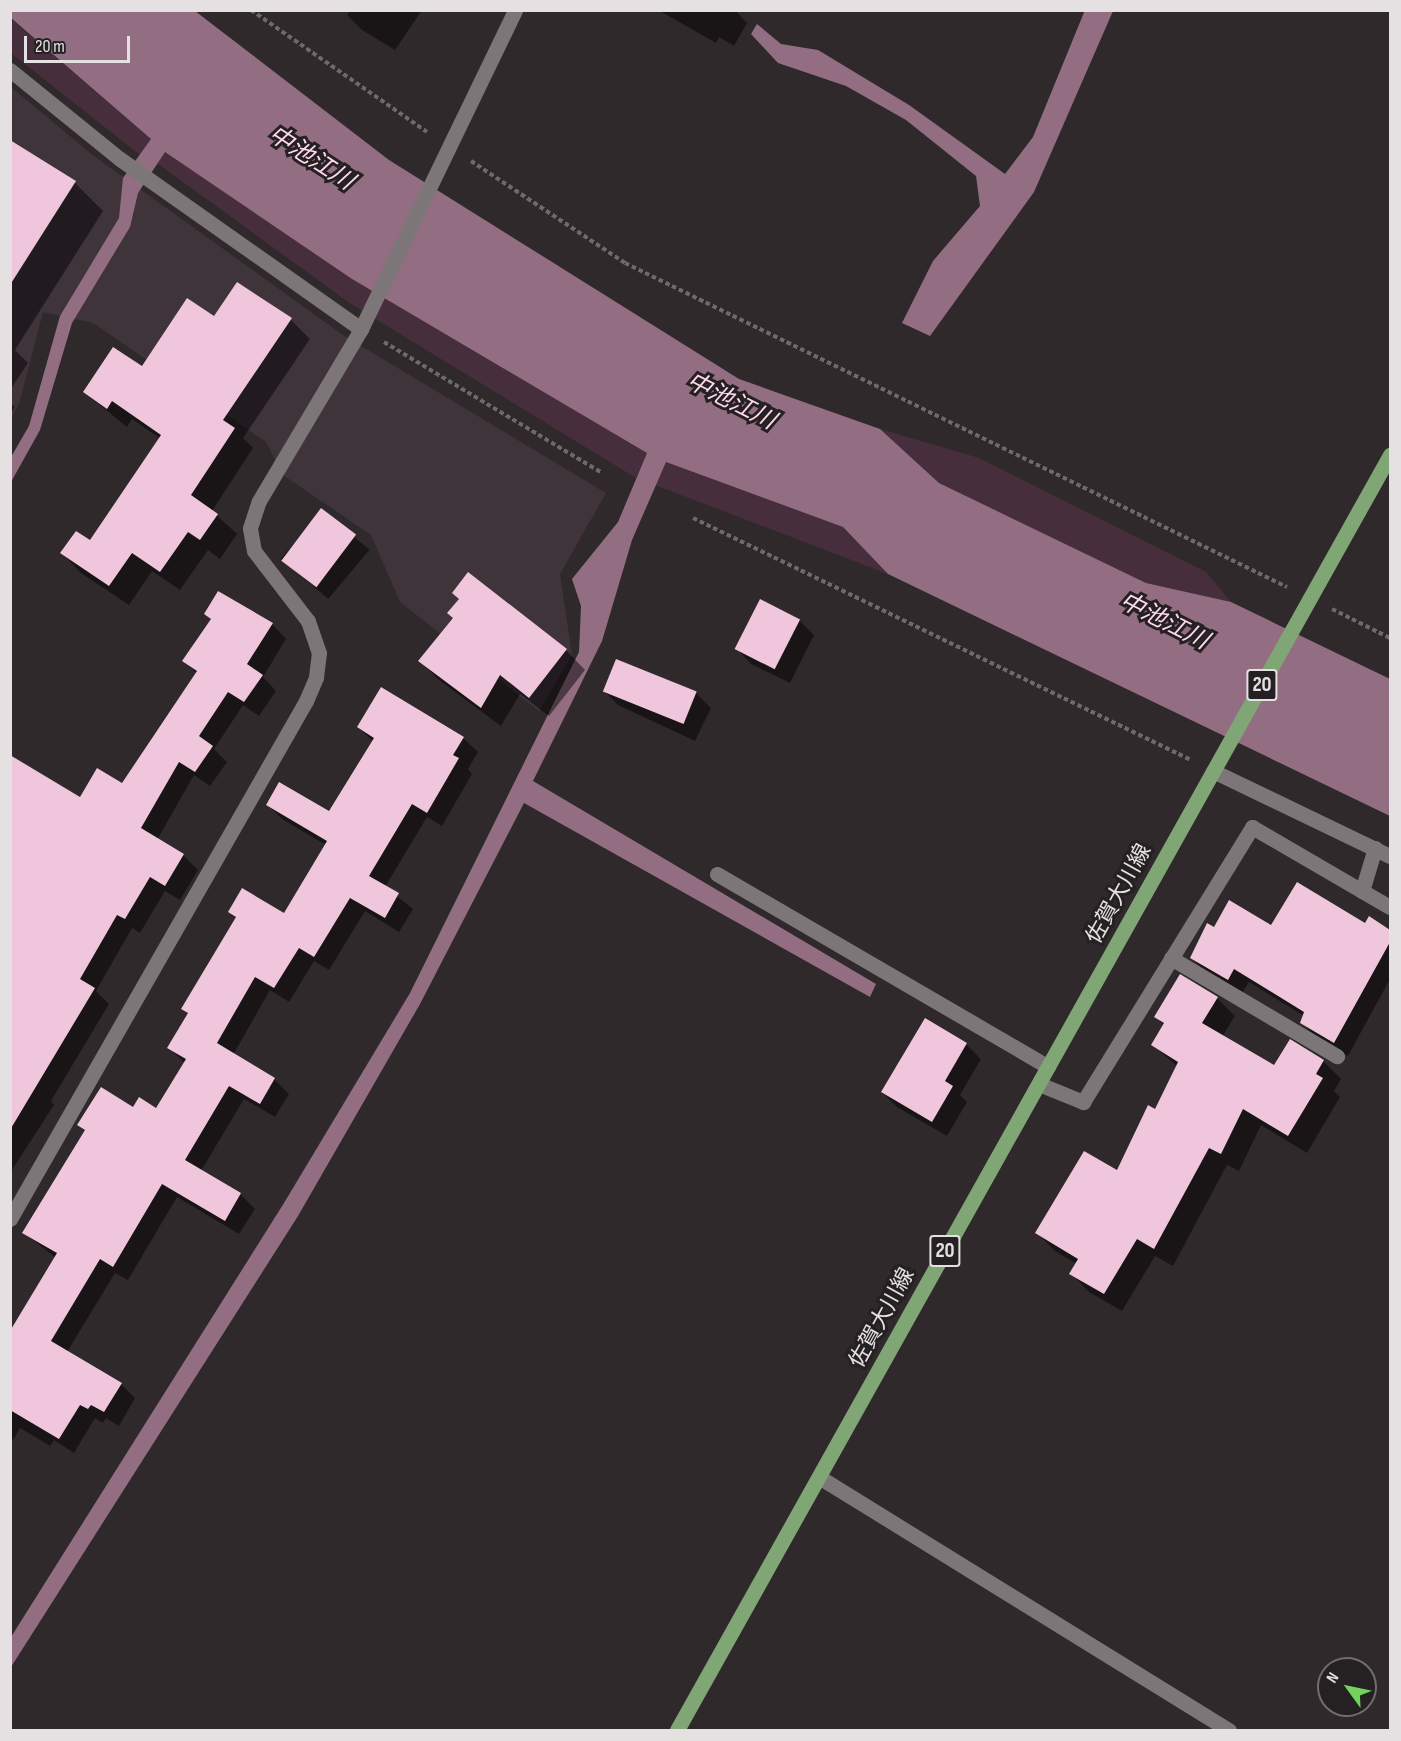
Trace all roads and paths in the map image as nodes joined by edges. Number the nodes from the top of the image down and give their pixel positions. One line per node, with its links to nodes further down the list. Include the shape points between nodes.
1 (251, 10): 4 (path)
2 (515, 10): 4 (street)
3 (10, 70): 5 (street, via 120,159)
4 (448, 146): 5 (street); 9 (path, via 625,263)
5 (361, 329): 7 (path); 21 (street, via 259,501 250,528 254,551 308,621 319,653 316,678)
6 (1390, 455): 9 (main road, 20)
7 (602, 473)
8 (693, 518): 11 (path)
9 (1310, 598): 10 (path); 11 (main road, 20)
10 (1390, 638)
11 (1214, 771): 12 (street); 19 (main road, 佐賀大川線 / 20)
12 (1375, 848): 13 (street); 15 (street)
13 (1390, 856)
14 (717, 874): 19 (street)
15 (1362, 891): 16 (street); 17 (street, via 1252,827)
16 (1390, 907)
17 (1171, 958): 18 (street); 20 (street, via 1083,1102)
18 (1338, 1056)
19 (1048, 1067): 20 (main road, 佐賀大川線 / 20)
20 (1039, 1084): 22 (main road, 佐賀大川線 / 20)
21 (10, 1219)
22 (819, 1477): 23 (main road, 佐賀大川線 / 20); 24 (street)
23 (677, 1731)
24 (1229, 1731)

